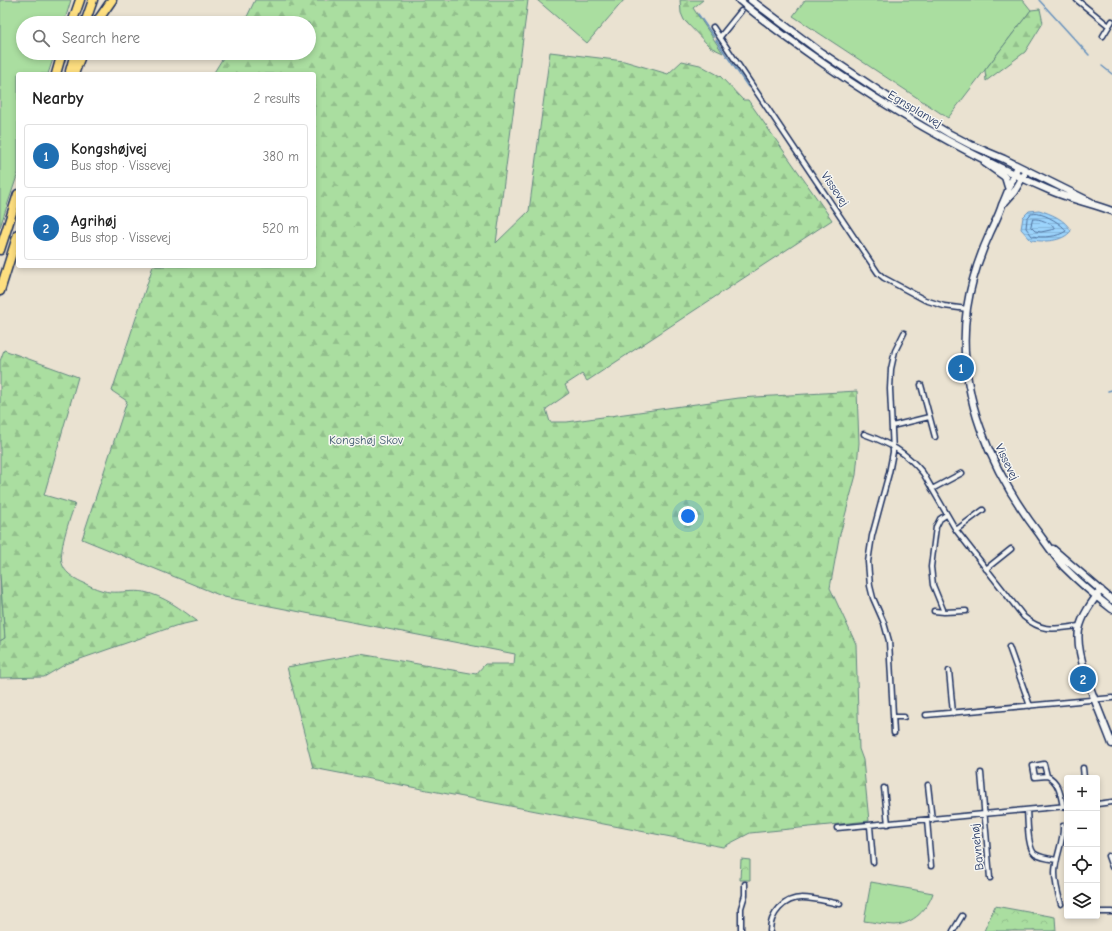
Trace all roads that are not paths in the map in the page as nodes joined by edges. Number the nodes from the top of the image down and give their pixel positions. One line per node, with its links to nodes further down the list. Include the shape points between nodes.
1 (80, 0): 8 (highway)
2 (93, 0): 9 (highway)
3 (112, 0): 10 (highway)
4 (739, 0): 22 (main road, Egnsplanvej, via 884,104)
5 (751, 0): 23 (main road, Egnsplanvej, via 818,51 888,97 948,133)
6 (1077, 0): 12 (street)
7 (741, 10): 15 (street)
8 (74, 16)
9 (87, 16)
10 (101, 16)
11 (1112, 21): 12 (street)
12 (1109, 26): 14 (street)
13 (713, 27): 15 (street, Vissevej)
14 (1103, 36)
15 (720, 37): 34 (street, Vissevej, via 878,273 924,300)
16 (60, 60): 19 (highway)
17 (74, 60): 20 (highway)
18 (79, 60): 21 (highway)
19 (57, 72)
20 (70, 72)
21 (75, 72)
22 (967, 151): 24 (main road, Egnsplanvej); 26 (main road, via 1006,177)
23 (1018, 166): 24 (main road, Vissevej); 25 (main road, Egnsplanvej)
24 (1014, 174): 25 (main road, Egnsplanvej); 26 (main road, Vissevej)
25 (1024, 174): 28 (main road, Vissevej); 29 (main road, Egnsplanvej, via 1072,192); 29 (main road, Egnsplanvej, via 1065,196)
26 (1008, 189): 28 (main road, Vissevej)
27 (16, 200): 32 (highway)
28 (1003, 205): 34 (main road, Vissevej, via 976,267)
29 (1096, 205): 30 (main road, Egnsplanvej)
30 (1112, 211)
31 (16, 240): 33 (highway)
32 (0, 250)
33 (0, 291)
34 (967, 309): 47 (main road, Vissevej, via 964,350 966,368 981,433 1004,483)
35 (904, 333): 38 (street, via 895,351 891,369)
36 (921, 385): 37 (street)
37 (929, 417): 38 (street); 40 (street)
38 (892, 426): 41 (street)
39 (864, 434): 41 (street)
40 (935, 437)
41 (893, 446): 43 (street, via 916,465); 65 (street, via 868,562 873,598 889,641)
42 (962, 473): 43 (street)
43 (932, 489): 45 (street)
44 (984, 510): 46 (street)
45 (946, 515): 46 (street); 56 (street, via 940,518 936,527 931,567 933,585)
46 (956, 530): 49 (street)
47 (1046, 543): 50 (main road, Vissevej); 51 (main road, Vissevej, via 1064,566)
48 (1011, 549): 49 (street)
49 (986, 569): 57 (street, via 1032,624 1044,629)
50 (1101, 590): 51 (main road); 52 (main road, Vissevej)
51 (1096, 596): 53 (main road, Vissevej); 57 (main road)
52 (1112, 600)
53 (1112, 609)
54 (934, 611): 56 (street)
55 (966, 611): 56 (street)
56 (944, 612)
57 (1080, 626): 61 (main road, via 1080,653)
58 (1009, 647): 62 (street)
59 (949, 671): 63 (street)
60 (1112, 698): 61 (street)
61 (1096, 700): 62 (street); 68 (main road)
62 (1030, 706): 63 (street)
63 (952, 713): 64 (street)
64 (926, 715)
65 (893, 717): 66 (street); 67 (street)
66 (904, 717)
67 (894, 733)
68 (1112, 744)
69 (1083, 768): 71 (street)
70 (980, 773): 80 (street, Bavnehøj)
71 (1084, 775)
72 (1047, 776): 76 (street, Bavnehøj, via 1056,783)
73 (928, 785): 82 (street)
74 (884, 788): 83 (street)
75 (1112, 802): 77 (street)
76 (1064, 804)
77 (1100, 804)
78 (1064, 807): 79 (street, Bavnehøj)
79 (1027, 810): 80 (street, Bavnehøj); 88 (street, via 1030,846 1040,857)
80 (984, 814): 82 (street, Bavnehøj); 92 (street, Bavnehøj)
81 (927, 820): 82 (street, Bavnehøj); 83 (street, Bavnehøj); 90 (street)
82 (932, 820)
83 (888, 824): 84 (street, Bavnehøj)
84 (870, 826): 86 (street, Bavnehøj); 89 (street)
85 (1063, 826): 88 (street)
86 (837, 828)
87 (1108, 856): 91 (street)
88 (1057, 860): 95 (street, via 1056,885)
89 (873, 862)
90 (931, 866)
91 (1112, 867)
92 (990, 878)
93 (745, 884): 99 (street)
94 (840, 904): 100 (street, via 802,898 790,901 774,915)
95 (1061, 904)
96 (1100, 912): 97 (street)
97 (1112, 912)
98 (962, 916): 101 (street)
99 (741, 931)
100 (770, 931)
101 (953, 931)

